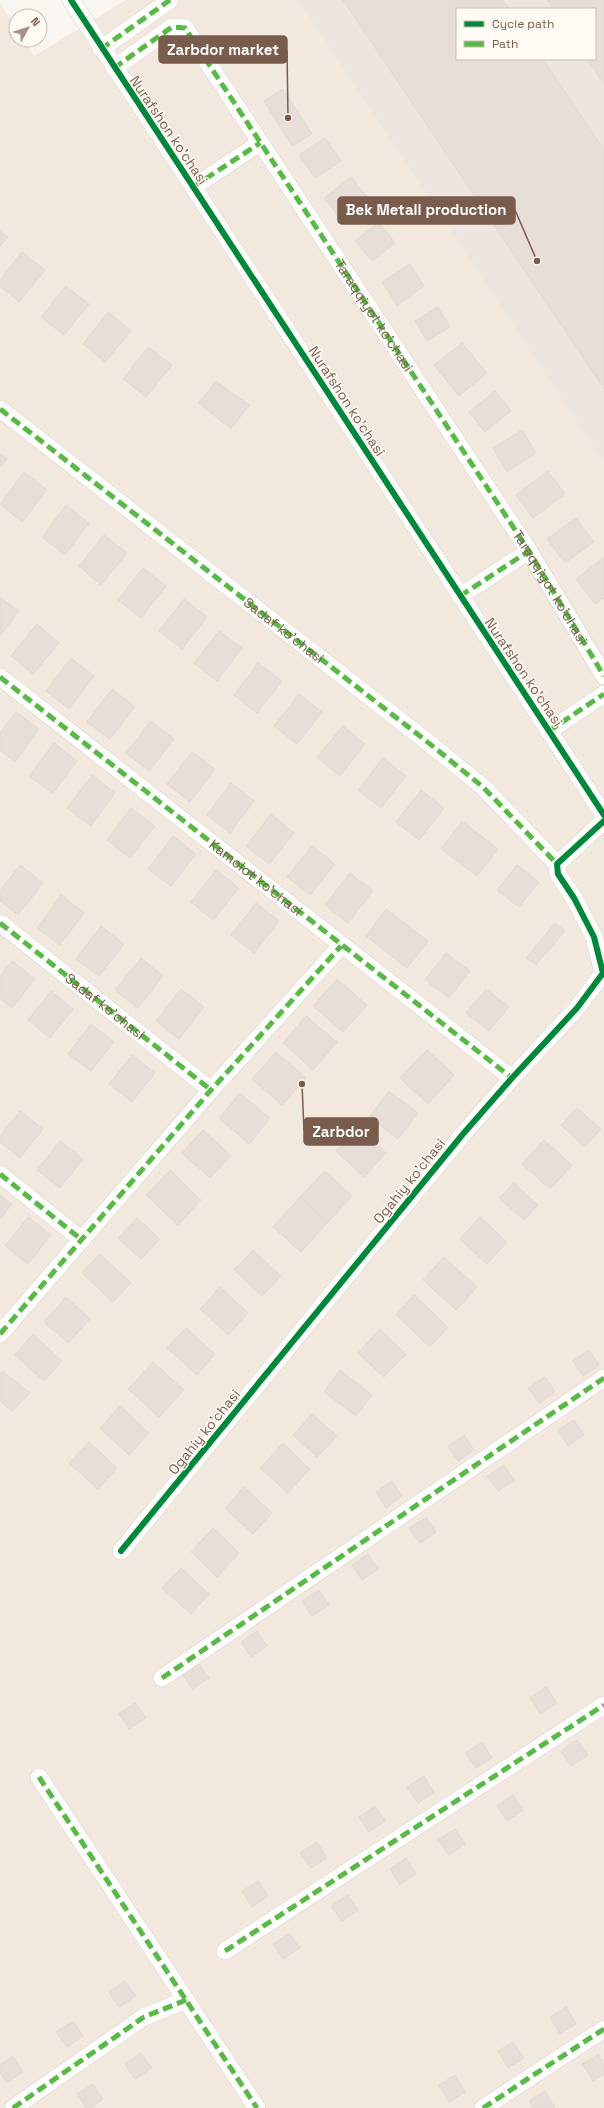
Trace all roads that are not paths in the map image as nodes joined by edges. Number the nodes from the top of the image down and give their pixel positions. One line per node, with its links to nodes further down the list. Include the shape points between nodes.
1 (71, 0): 3 (street, Nurafshon ko'chasi)
2 (168, 1): 3 (street)
3 (101, 49): 4 (street, Nurafshon ko'chasi)
4 (114, 68): 5 (street, Taraqqiyot ko'chasi, via 172,27 185,28); 6 (street, Nurafshon ko'chasi)
5 (260, 143): 6 (street); 8 (street, Taraqqiyot ko'chasi)
6 (193, 187): 9 (street, Nurafshon ko'chasi)
7 (0, 409): 16 (street, Sadaf ko'chasi, via 460,768 483,787)
8 (529, 551): 9 (street); 10 (street, Taraqqiyot ko'chasi)
9 (460, 596): 13 (street, Nurafshon ko'chasi)
10 (604, 676)
11 (0, 678): 18 (street, Kamolot ko'chasi)
12 (604, 694): 13 (street)
13 (549, 731): 14 (street, Nurafshon ko'chasi)
14 (604, 814)
15 (604, 821): 16 (street)
16 (557, 864): 19 (street, Ogahiy ko'chasi, via 558,874 594,937 603,973 578,1008)
17 (0, 923): 20 (street, Sadaf ko'chasi)
18 (341, 946): 19 (street, Kamolot ko'chasi); 20 (street)
19 (512, 1078): 25 (street, Ogahiy ko'chasi, via 458,1140)
20 (211, 1090): 22 (street)
21 (0, 1174): 22 (street)
22 (82, 1240): 23 (street)
23 (0, 1334)
24 (604, 1378): 26 (street)
25 (121, 1551)
26 (162, 1678)
27 (604, 1705): 29 (street)
28 (39, 1777): 30 (street)
29 (225, 1951)
30 (186, 2000): 32 (street, via 144,2017); 33 (street)
31 (604, 2029): 34 (street)
32 (13, 2108)
33 (257, 2108)
34 (483, 2108)

